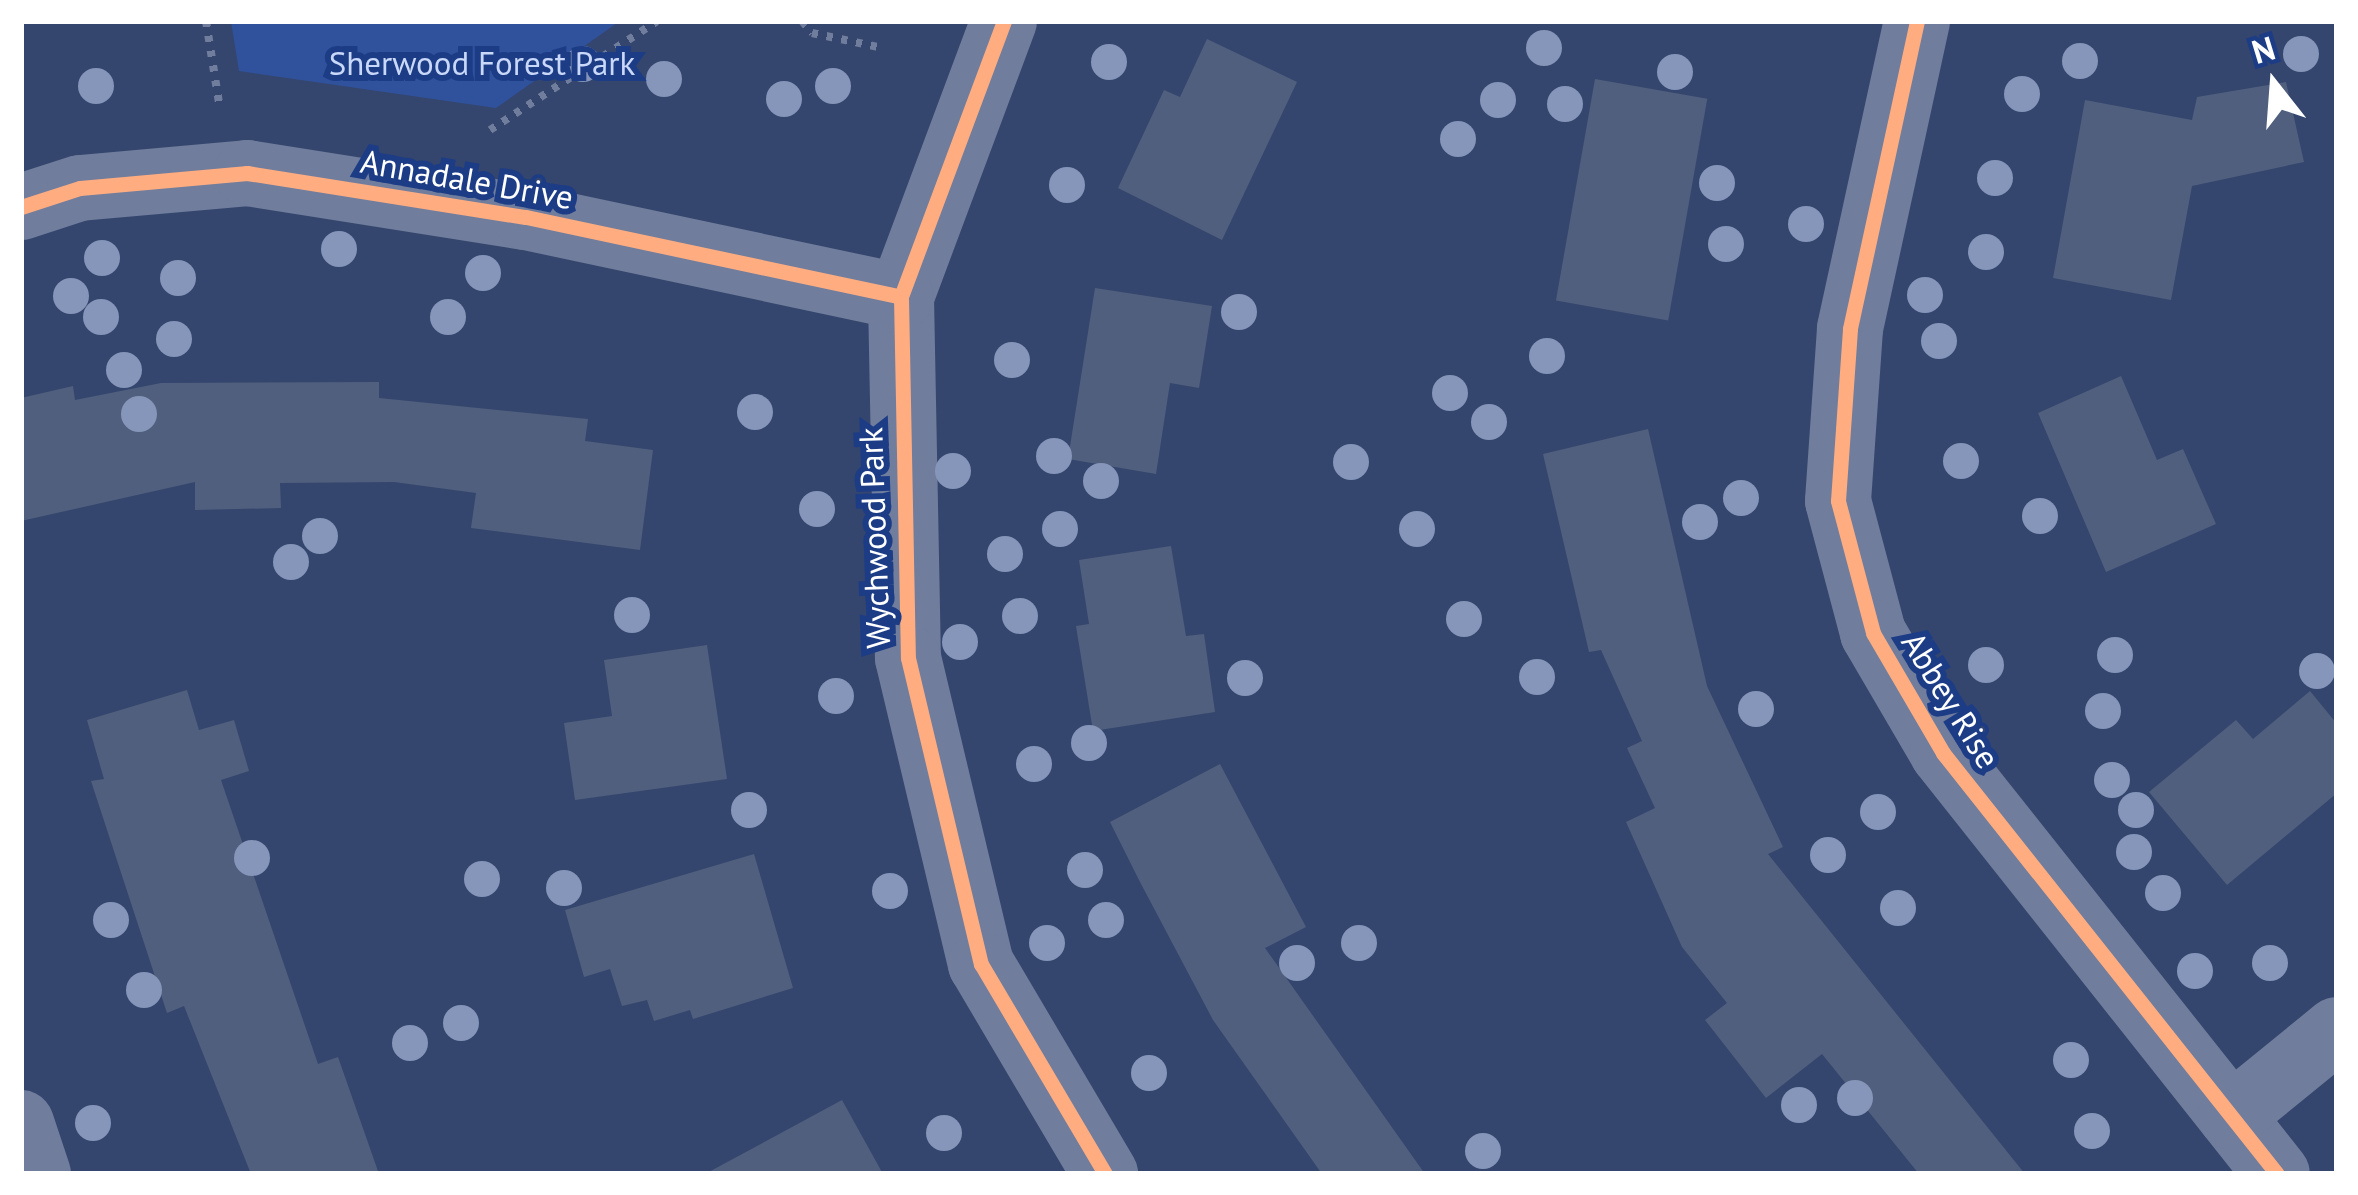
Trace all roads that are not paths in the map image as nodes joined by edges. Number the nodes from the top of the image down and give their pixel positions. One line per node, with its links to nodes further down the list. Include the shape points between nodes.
1 (1004, 21): 4 (street, Wychwood Park)
2 (1917, 21): 6 (street, Abbey Rise, via 1850,329 1838,501 1874,634 1943,753)
3 (21, 207): 4 (street, Annadale Drive, via 80,188 247,173 526,217)
4 (901, 297): 9 (street, Wychwood Park, via 908,658 981,964)
5 (2337, 1030): 6 (street)
6 (2231, 1116): 10 (street, Abbey Rise)
7 (21, 1123): 8 (street)
8 (38, 1174)
9 (1105, 1174)
10 (2277, 1174)

